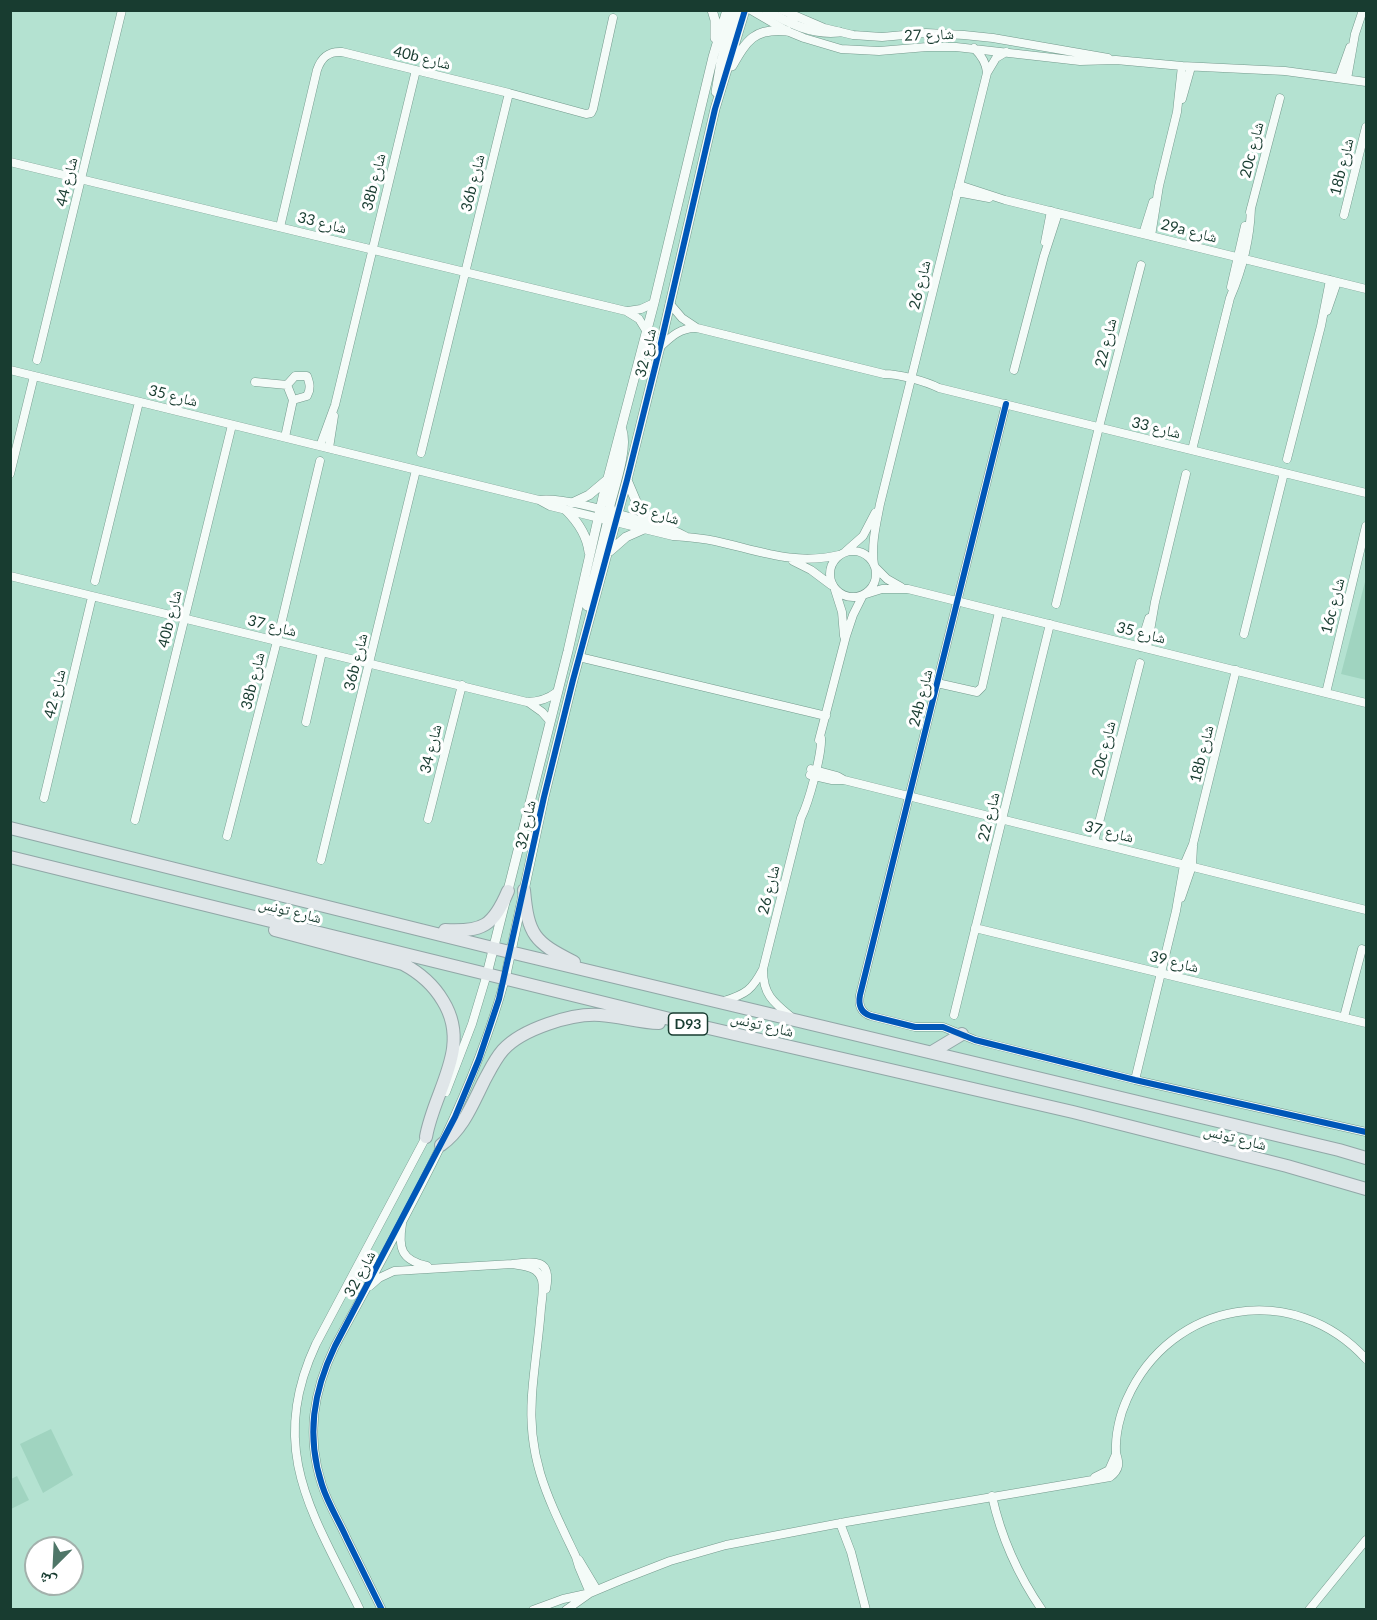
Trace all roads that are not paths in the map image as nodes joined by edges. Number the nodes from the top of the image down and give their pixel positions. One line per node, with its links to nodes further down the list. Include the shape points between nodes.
1 (122, 10): 31 (street, شارع 44)
2 (712, 10): 16 (street)
3 (727, 10): 16 (street, شارع 32)
4 (736, 10): 27 (street, via 719,74)
5 (745, 10): 22 (street, شارع 32)
6 (751, 10): 12 (street, شارع 27)
7 (766, 10): 13 (street, via 812,31)
8 (784, 10): 10 (street)
9 (1363, 10): 23 (street)
10 (795, 17): 13 (street, شارع 27)
11 (613, 18): 25 (street, 40b شارع, via 591,112 586,114)
12 (787, 31): 14 (street, شارع 27, via 822,45 860,51); 22 (street, via 766,31 751,37)
13 (839, 32): 17 (street, شارع 27, via 875,37 926,33 978,36)
14 (974, 48): 15 (street, شارع 27); 21 (street, via 985,62)
15 (1006, 52): 17 (street, شارع 27, via 1080,62); 21 (street, شارع 26, via 996,58)
16 (713, 57): 43 (street, شارع 32)
17 (1116, 60): 18 (street, شارع 27)
18 (1182, 66): 19 (street, شارع 27); 28 (street)
19 (1191, 67): 23 (street, شارع 27); 28 (street)
20 (416, 70): 25 (street, 40b شارع); 35 (street, 40b شارع, via 342,52 321,60); 37 (street, 38b شارع)
21 (987, 73): 32 (street, شارع 26)
22 (725, 78): 27 (street, شارع 32)
23 (1343, 78): 24 (street, شارع 27)
24 (1366, 82)
25 (509, 93): 40 (street, 36b شارع)
26 (1280, 98): 38 (street, 20c شارع)
27 (715, 109): 44 (street, شارع 32)
28 (1178, 112): 36 (street)
29 (1366, 127): 34 (street, 18b شارع)
30 (10, 162): 31 (street, شارع 33)
31 (82, 179): 35 (street, شارع 33); 49 (street, شارع 44)
32 (958, 189): 33 (street, 29a شارع); 53 (street, شارع 26)
33 (1055, 212): 36 (street, 29a شارع); 51 (street)
34 (1344, 214)
35 (280, 227): 37 (street, شارع 33)
36 (1147, 235): 38 (street, 29a شارع)
37 (372, 249): 40 (street, شارع 33); 63 (street, 38b شارع)
38 (1240, 258): 41 (street, 29a شارع); 64 (street, 20c شارع)
39 (1141, 265): 60 (street, شارع 22)
40 (465, 272): 45 (street, شارع 33); 65 (street, 36b شارع)
41 (1334, 281): 42 (street, 29a شارع); 66 (street)
42 (1366, 289)
43 (654, 303): 45 (street, شارع 33); 47 (street, شارع 32)
44 (670, 304): 46 (street, شارع 33); 48 (street, شارع 32)
45 (626, 311): 47 (street, via 639,319)
46 (697, 328): 48 (street, via 676,333); 53 (street, شارع 33)
47 (647, 332): 61 (street, شارع 32)
48 (660, 347): 73 (street, شارع 32)
49 (37, 360)
50 (10, 370): 52 (street, شارع 35)
51 (1014, 370)
52 (34, 376): 57 (street, شارع 35); 70 (street)
53 (910, 381): 58 (street, شارع 33); 75 (street, شارع 26)
54 (255, 382): 55 (street)
55 (287, 385): 56 (street); 56 (street, via 295,376 307,376 307,396)
56 (293, 400): 62 (street)
57 (139, 402): 59 (street, شارع 35); 88 (street)
58 (1006, 404): 60 (street, شارع 33); 93 (street, 24b شارع)
59 (232, 424): 62 (street, شارع 35); 96 (street, 40b شارع)
60 (1099, 427): 64 (street, شارع 33); 94 (street, شارع 22)
61 (622, 428): 72 (street, شارع 32); 77 (street, via 625,443)
62 (285, 437): 63 (street, شارع 35)
63 (324, 447): 68 (street, شارع 35)
64 (1192, 450): 69 (street, شارع 33)
65 (421, 453)
66 (1287, 459)
67 (320, 461): 100 (street, 38b شارع)
68 (416, 470): 76 (street, شارع 35, via 539,500 549,499); 105 (street, 36b شارع)
69 (1284, 473): 74 (street, شارع 33); 99 (street)
70 (10, 474)
71 (1186, 474): 102 (street)
72 (608, 480): 76 (street); 77 (street, شارع 32)
73 (627, 480): 77 (street, شارع 32); 78 (street, via 639,506)
74 (1366, 494)
75 (880, 504): 83 (street, شارع 26, via 863,536); 86 (street, شارع 26, via 873,540)
76 (569, 507): 77 (street, شارع 35); 84 (street, via 588,542)
77 (608, 516): 78 (street, شارع 35); 80 (street, شارع 35); 82 (street, شارع 32); 84 (street, شارع 32); 97 (street, via 586,609)
78 (655, 525): 81 (street, شارع 35)
79 (1366, 526): 111 (street, 16c شارع)
80 (644, 529): 81 (street, شارع 35); 82 (street, via 626,537)
81 (685, 536): 85 (street, شارع 35)
82 (608, 553): 97 (street, شارع 32)
83 (842, 554): 85 (street, شارع 35, via 812,560); 86 (street, via 859,551); 89 (street, via 831,566)
84 (590, 555): 110 (street, شارع 32)
85 (786, 558): 89 (street, شارع 35, via 811,570)
86 (875, 567): 90 (street, شارع 35); 91 (street, via 875,583)
87 (10, 576): 92 (street, شارع 37)
88 (95, 581)
89 (834, 588): 91 (street, via 848,597); 101 (street, شارع 26, via 842,612)
90 (908, 589): 91 (street, شارع 35); 93 (street, شارع 35)
91 (864, 594): 101 (street, شارع 26)
92 (92, 597): 96 (street, شارع 37); 119 (street, شارع 42)
93 (957, 602): 95 (street, شارع 35); 108 (street, 24b شارع)
94 (1056, 604)
95 (999, 612): 98 (street, شارع 35); 108 (street, via 982,687 977,692)
96 (184, 618): 100 (street, شارع 37); 122 (street, 40b شارع)
97 (588, 623): 104 (street, شارع 32)
98 (1050, 624): 102 (street, شارع 35); 121 (street, شارع 22)
99 (1244, 634)
100 (277, 641): 103 (street, شارع 37); 124 (street, 38b شارع)
101 (844, 647): 114 (street, شارع 26)
102 (1143, 647): 107 (street, شارع 35)
103 (322, 652): 105 (street, شارع 37); 116 (street)
104 (579, 657): 114 (street); 129 (street, شارع 32)
105 (370, 663): 109 (street, شارع 37); 127 (street, 36b شارع)
106 (1140, 663): 125 (street, 20c شارع)
107 (1236, 670): 111 (street, شارع 35); 128 (street, 18b شارع)
108 (937, 683): 118 (street, 24b شارع)
109 (462, 686): 112 (street, شارع 37); 120 (street, شارع 34)
110 (557, 692): 112 (street, via 547,699); 115 (street, شارع 32)
111 (1326, 693): 113 (street, شارع 35)
112 (527, 702): 115 (street, شارع 37)
113 (1366, 703)
114 (826, 716): 117 (street, شارع 26, via 821,750)
115 (550, 721): 130 (street, شارع 32)
116 (306, 722)
117 (812, 772): 118 (street, شارع 37); 138 (street, شارع 26)
118 (909, 796): 121 (street, شارع 37); 149 (street, 24b شارع, via 860,1005 871,1016)
119 (44, 798)
120 (428, 819)
121 (1002, 819): 125 (street, شارع 37); 133 (street, شارع 22)
122 (135, 820)
123 (10, 828): 134 (main road, شارع تونس / D93)
124 (227, 836)
125 (1094, 842): 128 (street, شارع 37)
126 (10, 857): 132 (main road, شارع تونس / D93)
127 (321, 860)
128 (1188, 866): 131 (street, شارع 37); 140 (street, 18b شارع)
129 (524, 890): 137 (street, شارع 32); 139 (main road, via 528,920 535,935 549,949)
130 (508, 891): 134 (main road, via 496,914 476,929); 135 (street, شارع 32)
131 (1366, 910)
132 (244, 915): 141 (main road, شارع تونس / D93); 155 (main road, via 286,934 403,964 436,990 451,1016 454,1045)
133 (975, 928): 140 (street, شارع 39); 144 (street, شارع 22)
134 (418, 929): 135 (main road, شارع تونس / D93)
135 (493, 948): 137 (main road, شارع تونس / D93); 141 (street, شارع 32)
136 (1362, 949): 145 (street)
137 (511, 952): 139 (main road, شارع تونس / D93); 142 (street, شارع 32)
138 (763, 969): 143 (street, شارع 26, via 750,990); 146 (street, شارع 26, via 768,995)
139 (591, 971): 143 (main road, شارع تونس / D93)
140 (1161, 973): 145 (street, شارع 39); 153 (street, 18b شارع)
141 (487, 974): 142 (main road, شارع تونس / D93); 155 (street, شارع 32, via 462,1052)
142 (505, 978): 147 (main road, شارع تونس / D93); 156 (street, شارع 32, via 479,1059)
143 (721, 1002): 146 (main road, شارع تونس / D93)
144 (954, 1016)
145 (1344, 1017): 148 (street, شارع 39)
146 (793, 1019): 152 (main road, شارع تونس / D93)
147 (678, 1022): 156 (main road, via 587,1015 524,1033 502,1050 461,1125); 158 (main road, شارع تونس / D93, via 1073,1112)
148 (1366, 1023)
149 (943, 1028): 150 (street); 151 (street)
150 (962, 1034): 151 (main road); 153 (street)
151 (950, 1040): 152 (main road)
152 (932, 1052): 157 (main road, شارع تونس / D93)
153 (1135, 1080): 154 (street)
154 (1366, 1132)
155 (426, 1137): 168 (street, شارع 32, via 319,1338 305,1370 296,1406 294,1443 300,1480)
156 (441, 1145): 159 (street, شارع 32)
157 (1366, 1158)
158 (1366, 1189)
159 (403, 1218): 160 (street, via 400,1241 405,1255); 161 (street, شارع 32)
160 (437, 1268): 161 (street, via 386,1274); 167 (street, via 512,1264 533,1268 541,1278 531,1413 534,1450 546,1494)
161 (362, 1296): 166 (street, شارع 32, via 326,1365 313,1425 323,1486)
162 (1366, 1359): 163 (street, via 1345,1338 1298,1315 1248,1310 1205,1320 1167,1344 1138,1377 1122,1414 1118,1463 1113,1474 1106,1479)
163 (995, 1496): 164 (street); 174 (street, via 1014,1561)
164 (843, 1522): 167 (street, via 698,1553); 173 (street)
165 (1366, 1540): 175 (street)
166 (366, 1576): 169 (street, شارع 32); 170 (street)
167 (594, 1592): 171 (street); 172 (street)
168 (360, 1610)
169 (382, 1610)
170 (388, 1610)
171 (533, 1610)
172 (566, 1610)
173 (866, 1610)
174 (1041, 1610)
175 (1309, 1610)

